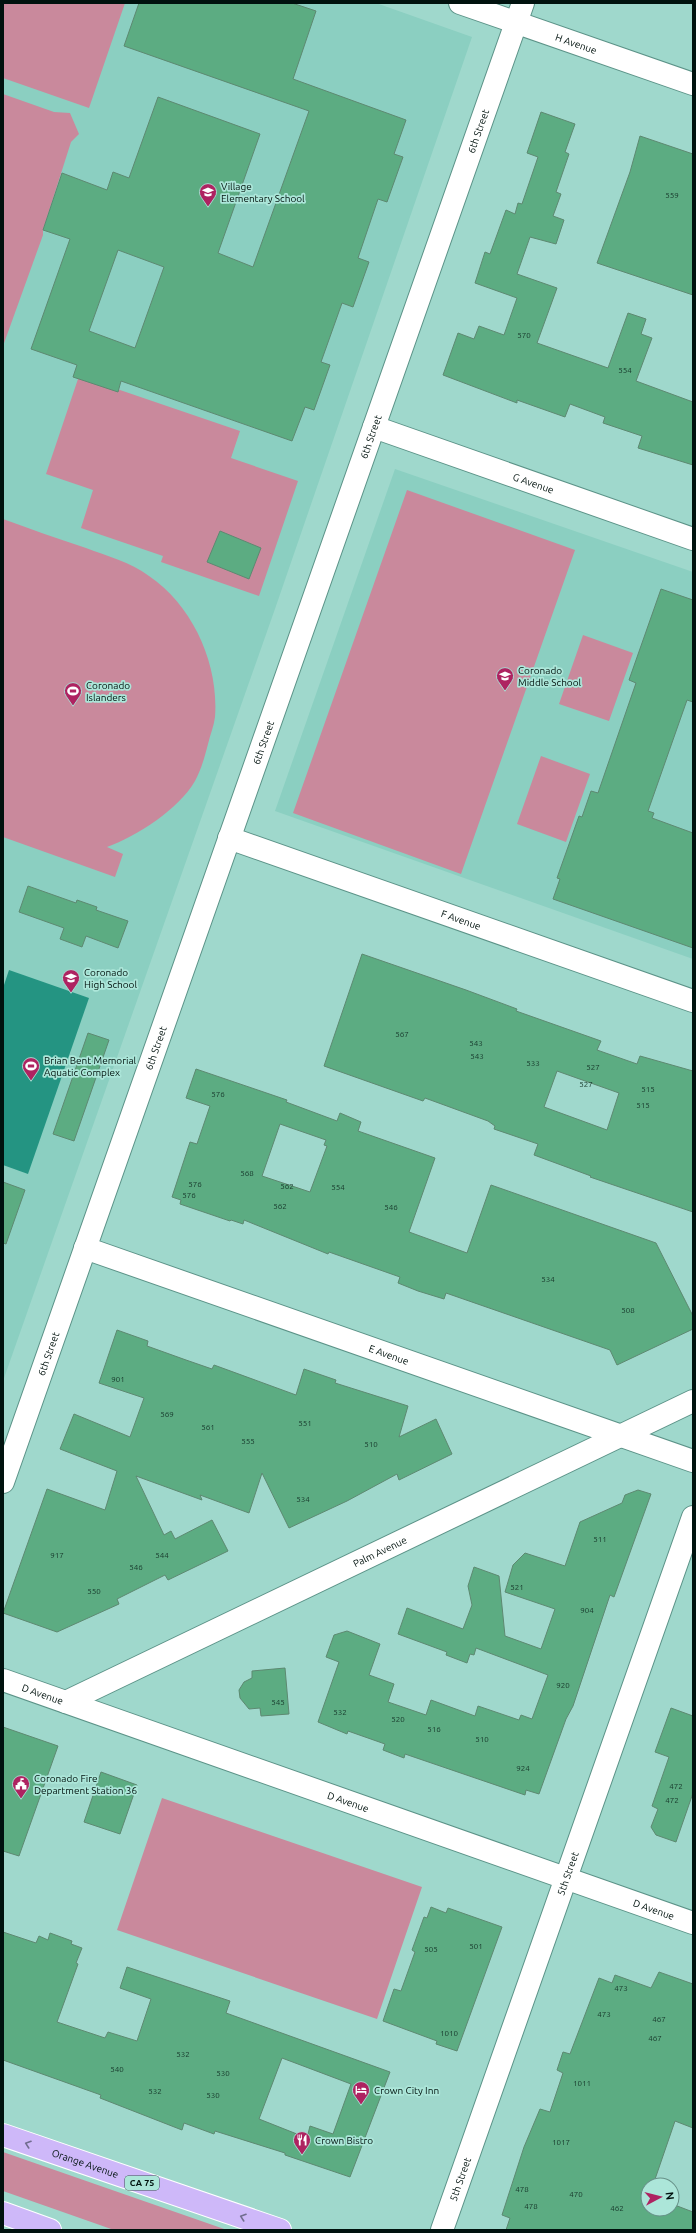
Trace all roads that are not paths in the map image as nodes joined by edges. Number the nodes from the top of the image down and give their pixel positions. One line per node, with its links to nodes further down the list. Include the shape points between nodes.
1 (460, 3): 2 (street, H Avenue)
2 (520, 13): 3 (street, H Avenue); 4 (street, 6th Street)
3 (693, 84)
4 (374, 428): 5 (street, G Avenue); 6 (street, 6th Street)
5 (693, 539)
6 (229, 838): 7 (street, F Avenue); 8 (street, 6th Street)
7 (693, 1001)
8 (85, 1248): 10 (street, E Avenue); 12 (street, 6th Street)
9 (693, 1401): 10 (street, Palm Avenue)
10 (621, 1436): 11 (street, E Avenue); 15 (street, Palm Avenue)
11 (693, 1461)
12 (3, 1482)
13 (693, 1516): 16 (street, 5th Street)
14 (3, 1680): 15 (street, D Avenue)
15 (66, 1702): 16 (street, D Avenue)
16 (566, 1878): 17 (street, D Avenue); 22 (street, 5th Street)
17 (693, 1923)
18 (3, 2135): 21 (highway, Orange Avenue / CA 75, one-way to 18)
19 (3, 2214): 20 (highway)
20 (50, 2230)
21 (280, 2230)
22 (442, 2230)

